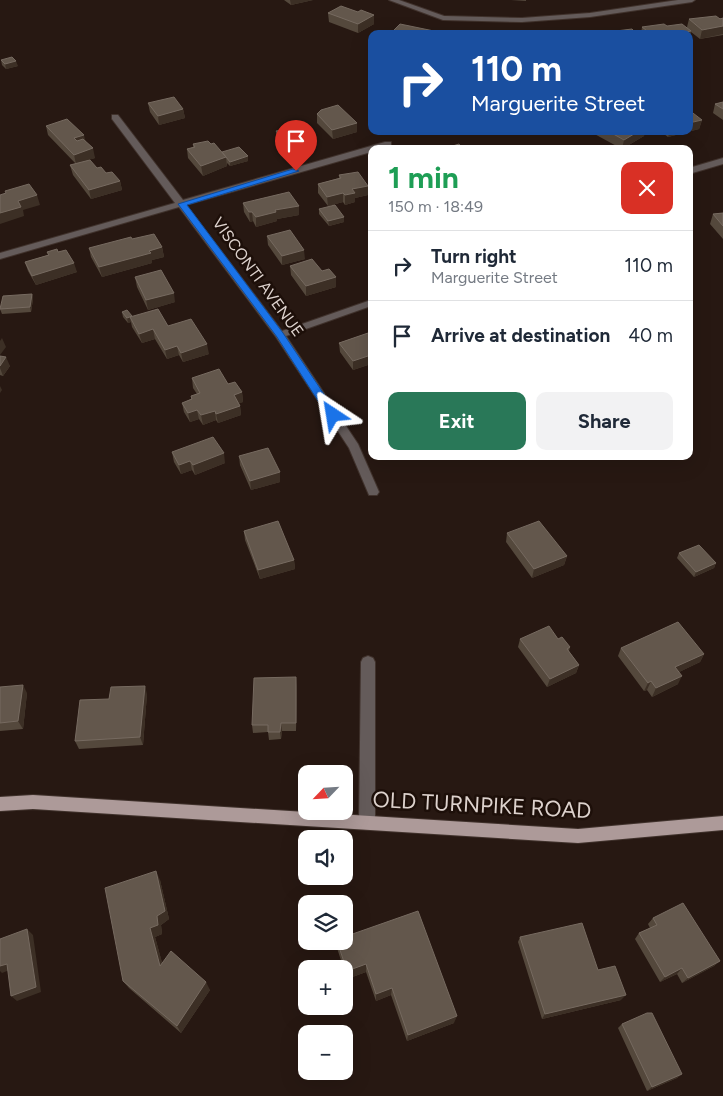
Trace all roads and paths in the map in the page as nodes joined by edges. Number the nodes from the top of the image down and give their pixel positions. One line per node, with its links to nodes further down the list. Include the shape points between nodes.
1 (392, 0): 2 (street, via 443,18 522,20 590,16)
2 (692, 0)
3 (115, 117): 9 (street, VISCONTI AVENUE)
4 (388, 144): 5 (street)
5 (385, 145)
6 (368, 150): 9 (street)
7 (723, 161): 8 (street)
8 (693, 171)
9 (182, 204): 10 (street); 12 (street, VISCONTI AVENUE)
10 (0, 256)
11 (368, 304): 12 (street)
12 (280, 335): 13 (street, VISCONTI AVENUE, via 354,447)
13 (373, 492)
14 (368, 662): 16 (street)
15 (0, 804): 16 (main road, OLD TURNPIKE ROAD, via 33,802)
16 (367, 822): 17 (main road, OLD TURNPIKE ROAD, via 578,836)
17 (723, 823)

